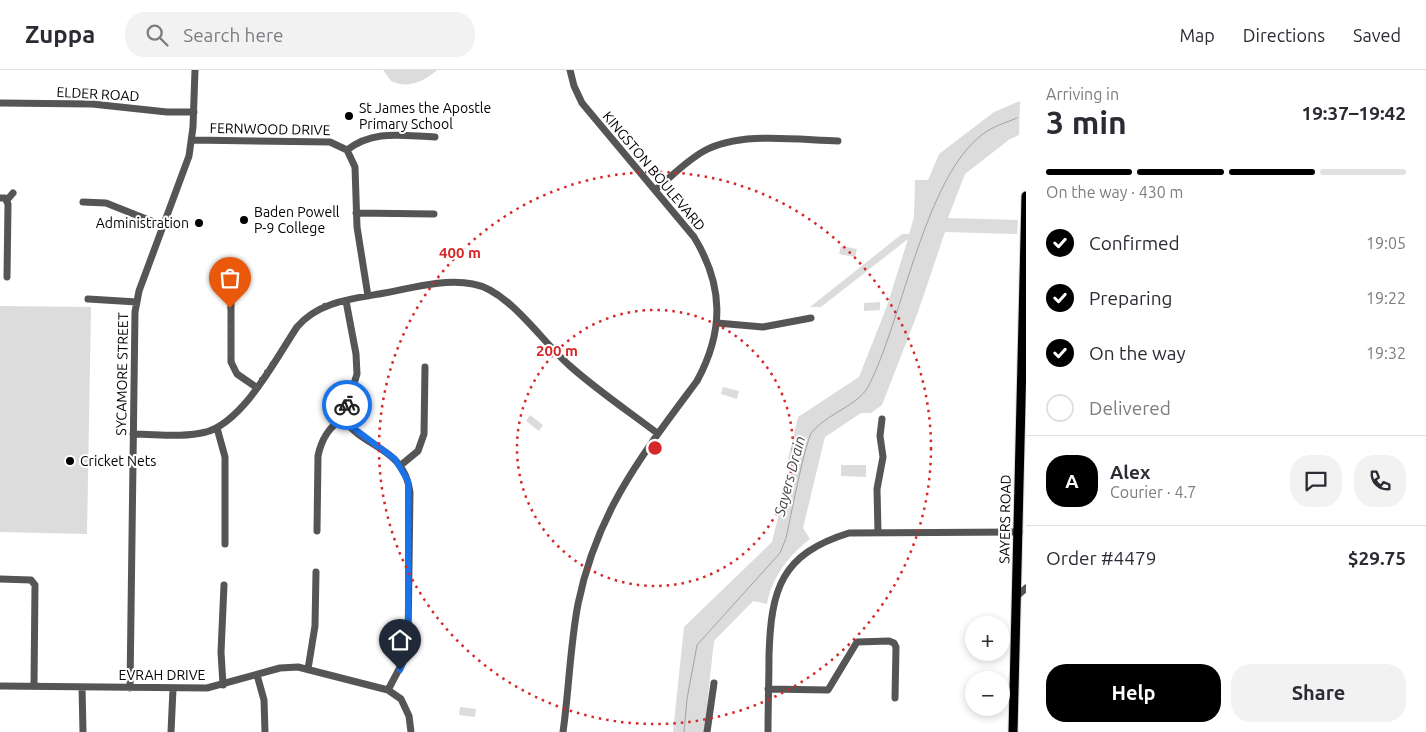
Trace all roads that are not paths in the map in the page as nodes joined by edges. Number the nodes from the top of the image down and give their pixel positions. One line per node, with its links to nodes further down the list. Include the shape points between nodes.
1 (195, 70): 4 (street, SYCAMORE STREET)
2 (570, 70): 9 (street, KINGSTON BOULEVARD, via 582,103)
3 (0, 103): 4 (street, ELDER ROAD, via 92,104)
4 (194, 112): 6 (street, SYCAMORE STREET)
5 (435, 137): 8 (street, via 370,136)
6 (192, 140): 8 (street, FERNWOOD DRIVE, via 330,142); 16 (street, SYCAMORE STREET, via 185,171)
7 (838, 141): 9 (street, via 730,142 699,154)
8 (347, 150): 14 (street, FERNWOOD DRIVE, via 355,167)
9 (655, 190): 26 (street, KINGSTON BOULEVARD, via 703,251 717,299)
10 (13, 193): 12 (street)
11 (1026, 196): 25 (main road, SAYERS ROAD)
12 (3, 199): 17 (street)
13 (83, 202): 16 (street, via 106,203)
14 (356, 213): 15 (street); 19 (street, FERNWOOD DRIVE)
15 (434, 214)
16 (164, 226): 23 (street, SYCAMORE STREET)
17 (7, 277)
18 (231, 286): 29 (street, via 231,362 237,374)
19 (368, 296): 22 (street); 34 (street, via 448,283 486,288 511,304 571,367)
20 (1026, 296): 25 (main road, SAYERS ROAD)
21 (88, 299): 23 (street)
22 (346, 301): 29 (street, via 325,305 304,318); 31 (street, via 356,354 356,374)
23 (136, 302): 35 (street, SYCAMORE STREET)
24 (811, 318): 26 (street, via 763,327)
25 (1024, 320): 28 (main road, SAYERS ROAD)
26 (717, 323): 34 (street, KINGSTON BOULEVARD, via 713,346 697,381)
27 (425, 367): 37 (street, via 424,434 418,451)
28 (1024, 381): 30 (main road, SAYERS ROAD)
29 (256, 387): 33 (street, via 242,409)
30 (1024, 412): 36 (main road, SAYERS ROAD)
31 (343, 419): 37 (street); 38 (street, via 331,427 320,446)
32 (882, 419): 39 (street, via 882,457 877,489)
33 (217, 428): 35 (street, via 188,435); 41 (street, via 225,458)
34 (657, 433): 66 (street, KINGSTON BOULEVARD, via 612,503 585,576 574,631)
35 (133, 434): 57 (street, SYCAMORE STREET)
36 (1023, 444): 40 (main road, SAYERS ROAD)
37 (401, 465): 60 (street, via 410,492 408,640 403,663)
38 (317, 531)
39 (878, 532): 40 (street); 59 (street, via 849,533 827,540 809,551 784,575 772,612)
40 (1019, 532): 48 (main road, SAYERS ROAD)
41 (225, 544)
42 (316, 572): 49 (street, via 315,626)
43 (40, 576): 45 (street)
44 (0, 579): 45 (street)
45 (34, 582): 55 (street)
46 (224, 585): 53 (street)
47 (1026, 588): 48 (street)
48 (1017, 596): 51 (main road, SAYERS ROAD)
49 (308, 669): 50 (street, EVRAH DRIVE, via 284,668); 60 (street, EVRAH DRIVE)
50 (257, 675): 53 (street, EVRAH DRIVE); 64 (street, via 264,700)
51 (1015, 681): 69 (main road, SAYERS ROAD); 70 (main road, SAYERS ROAD)
52 (714, 683): 67 (street)
53 (223, 685): 58 (street, EVRAH DRIVE)
54 (0, 686): 55 (street, EVRAH DRIVE)
55 (34, 686): 56 (street, EVRAH DRIVE)
56 (82, 687): 57 (street, EVRAH DRIVE); 62 (street)
57 (130, 688): 58 (street, EVRAH DRIVE)
58 (173, 689): 63 (street)
59 (768, 689): 61 (street, via 820,690 833,683 857,642 890,641 896,647); 68 (street)
60 (388, 690): 65 (street, via 401,699 409,716)
61 (895, 698)
62 (83, 732)
63 (171, 732)
64 (265, 732)
65 (411, 732)
66 (563, 732)
67 (707, 732)
68 (768, 732)
69 (1013, 732)
70 (1018, 732)

